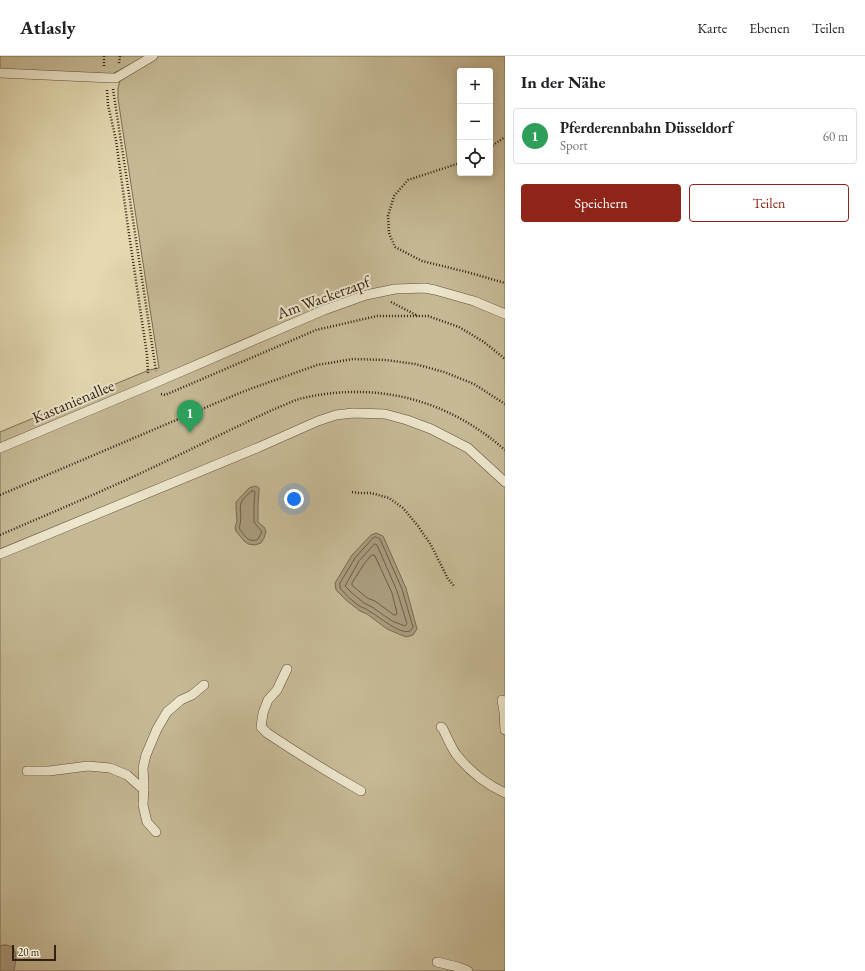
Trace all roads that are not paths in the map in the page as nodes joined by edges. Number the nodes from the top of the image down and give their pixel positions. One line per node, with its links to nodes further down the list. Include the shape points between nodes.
1 (153, 56): 2 (lane, via 116,78)
2 (0, 73)
3 (505, 314): 4 (lane, Am Wackerzapf, via 474,301 430,289 404,288 373,293 324,310)
4 (157, 380): 5 (lane, Kastanienallee)
5 (0, 448)
6 (505, 482): 7 (lane, via 468,448 431,429 385,414 353,413 318,421)
7 (0, 554)
8 (287, 669): 15 (lane, via 278,690 268,700 261,727)
9 (204, 685): 14 (lane, via 167,712 157,729 143,768)
10 (502, 700): 12 (lane)
11 (441, 727): 16 (lane, via 456,753 472,772)
12 (505, 730)
13 (27, 772): 14 (lane, via 48,772 88,766 110,768 127,775)
14 (144, 790): 17 (lane, via 143,805 148,822)
15 (361, 791)
16 (505, 793)
17 (156, 832)
18 (437, 962): 19 (lane)
19 (468, 971)

